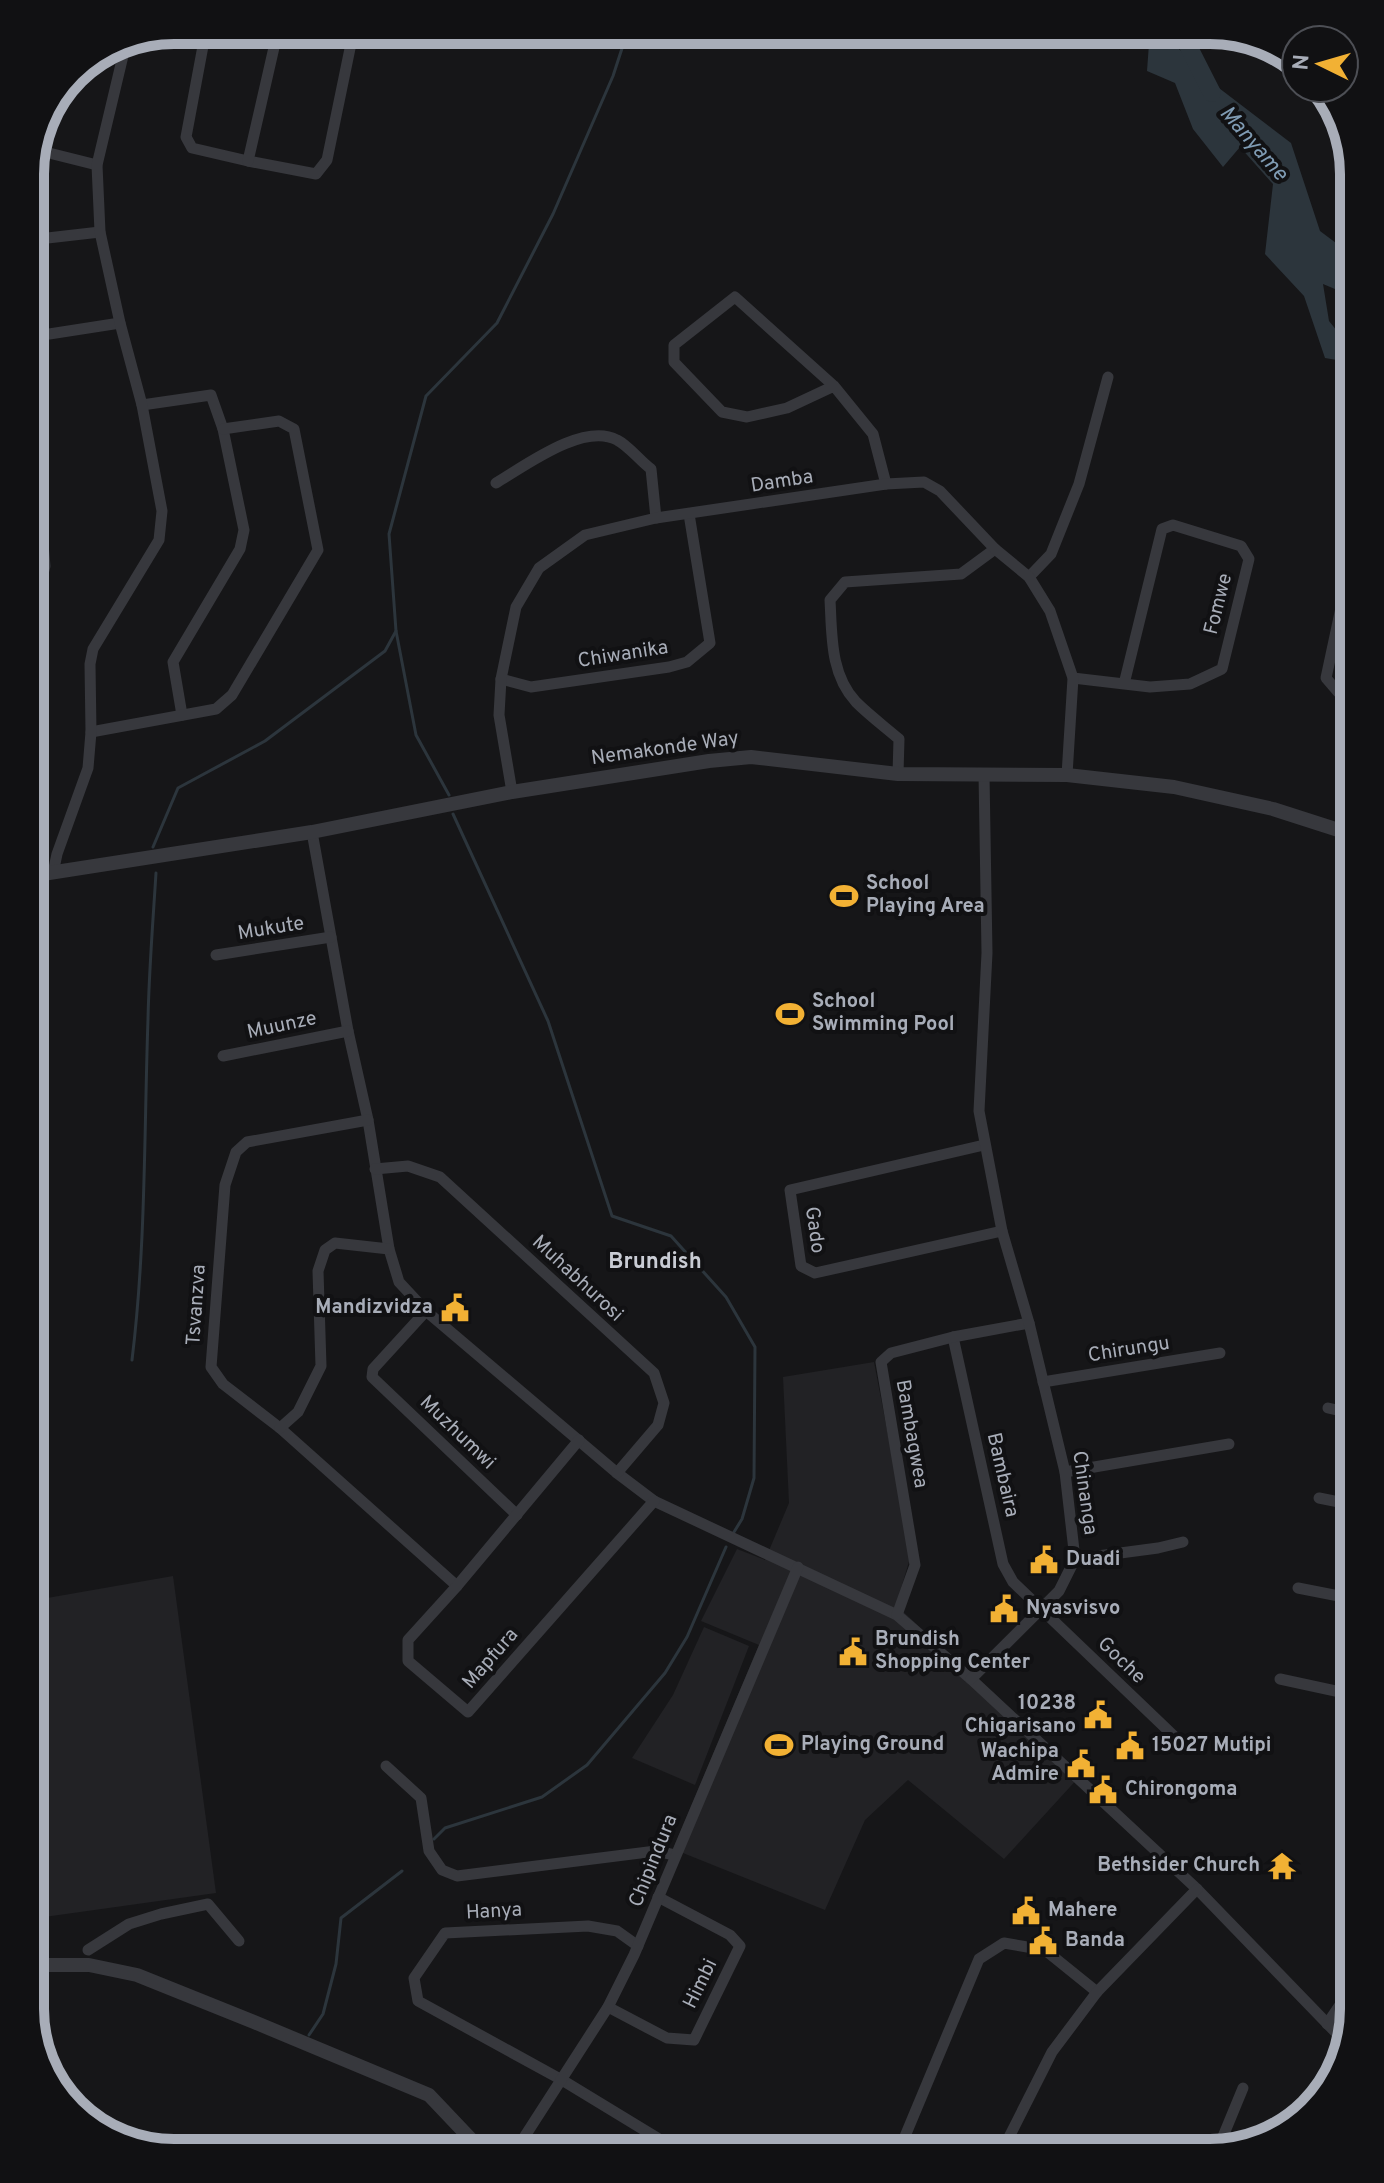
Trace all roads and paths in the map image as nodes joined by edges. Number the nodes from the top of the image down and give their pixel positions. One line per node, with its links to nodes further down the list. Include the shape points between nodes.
1 (203, 44): 6 (street, via 186,137 192,148)
2 (275, 44): 6 (street)
3 (351, 44): 6 (street, via 327,160 316,174)
4 (123, 54): 7 (street)
5 (46, 152): 7 (street)
6 (248, 161)
7 (97, 165): 8 (street)
8 (100, 232): 9 (street); 10 (street)
9 (44, 238)
10 (120, 323): 11 (street); 14 (street)
11 (44, 335)
12 (1108, 377): 21 (street, via 1079,484 1051,554)
13 (834, 386): 13 (street, via 787,408 747,417 722,412 674,362 674,345 735,297); 17 (street, via 873,434)
14 (142, 405): 15 (street, via 211,395); 28 (street, via 162,511 159,540 93,649)
15 (223, 429): 27 (street, via 244,530 240,549 173,662); 27 (street, via 279,421 294,429 318,550 232,695 216,709)
16 (496, 483): 19 (street, via 556,447 597,435 617,440 651,469)
17 (886, 484): 18 (street, Damba); 20 (street, Damba, via 924,482 940,491)
18 (689, 514): 19 (street, Damba); 24 (street, Chiwanika, via 710,643 687,662 669,667 531,687)
19 (656, 518): 24 (street, Damba, via 585,535 539,568 516,607)
20 (995, 549): 21 (street, Damba); 29 (street, via 961,574 845,582 830,600 833,653 843,683 855,701 899,739)
21 (1029, 577): 23 (street, Damba, via 1050,611)
22 (1340, 613): 26 (street, via 1326,678)
23 (1073, 678): 25 (street, Fomwe); 31 (street, Damba)
24 (501, 679): 32 (street, Damba, via 499,715)
25 (1124, 684): 25 (street, Fomwe, via 1190,684 1222,669 1249,559 1241,546 1173,525 1162,529)
26 (1340, 693)
27 (182, 715): 28 (street)
28 (91, 732): 35 (street, via 88,768)
29 (898, 774): 30 (street, Nemakonde Way); 32 (street, Nemakonde Way, via 751,757)
30 (984, 774): 31 (street, Nemakonde Way); 42 (street, Chinanga, via 987,953 979,1111)
31 (1067, 775): 33 (street, Nemakonde Way, via 1174,787)
32 (512, 792): 34 (street, Nemakonde Way)
33 (1340, 831)
34 (312, 832): 35 (street, Nemakonde Way); 37 (street)
35 (53, 873): 36 (street, Nemakonde Way)
36 (44, 874)
37 (331, 937): 38 (street, Mukute); 39 (street)
38 (216, 955)
39 (348, 1031): 40 (street, Muunze); 41 (street)
40 (223, 1056)
41 (368, 1120): 43 (street); 53 (street, Tsvanzva, via 247,1142 236,1152 225,1185 211,1367 223,1384)
42 (984, 1145): 44 (street, Chinanga); 44 (street, Gado, via 790,1190 801,1266 815,1273)
43 (375, 1169): 45 (street); 57 (street, Muhabhurosi, via 408,1166 440,1177 654,1373 664,1403 658,1425)
44 (1002, 1231): 47 (street, Chinanga)
45 (389, 1249): 46 (street, via 399,1282); 53 (street, via 335,1243 325,1250 318,1271 321,1366 298,1412)
46 (426, 1311): 54 (street); 61 (street, Muzhumwi, via 373,1369 372,1377)
47 (1029, 1323): 48 (street, Bambagwea); 50 (street, Chinanga)
48 (953, 1337): 68 (street, Bambaira, via 1003,1564); 69 (street, Bambagwea, via 891,1353 881,1362 915,1565)
49 (1220, 1353): 50 (street, Chirungu)
50 (1043, 1382): 56 (street, Chinanga)
51 (1328, 1408): 52 (street)
52 (1340, 1411)
53 (280, 1428): 65 (street, Tsvanzva)
54 (579, 1440): 57 (street); 61 (street, Mapfura)
55 (1229, 1444): 56 (street)
56 (1065, 1472): 63 (street, Chinanga)
57 (617, 1473): 59 (street)
58 (1319, 1498): 60 (street)
59 (654, 1501): 64 (street); 65 (street, Mapfura, via 468,1712 408,1661 408,1640)
60 (1340, 1502)
61 (517, 1515): 65 (street, Mapfura)
62 (1183, 1542): 63 (street)
63 (1075, 1559): 68 (street, Chinanga, via 1059,1591)
64 (798, 1567): 69 (street); 75 (street, Chipindura)
65 (457, 1586)
66 (1298, 1588): 67 (street)
67 (1340, 1596)
68 (1040, 1608): 70 (street, Chinanga); 73 (street, Goche)
69 (897, 1615): 70 (street)
70 (971, 1679): 76 (street)
71 (1280, 1679): 72 (street)
72 (1340, 1692)
73 (1177, 1739)
74 (386, 1766): 75 (street, via 421,1798 429,1851 442,1870 457,1876 656,1851)
75 (675, 1855): 77 (street, Chipindura)
76 (1197, 1889): 82 (street); 85 (street)
77 (658, 1897): 79 (street, Chipindura); 84 (street, Himbi, via 730,1935 740,1946 694,2040 667,2038)
78 (239, 1941): 80 (street, via 208,1904 129,1924)
79 (638, 1946): 84 (street, Chipindura); 87 (street, Hanya, via 617,1931 588,1926 445,1933 414,1978 418,2001)
80 (88, 1950)
81 (44, 1965): 90 (street, via 89,1965 137,1975 254,2022 429,2095)
82 (1097, 1992): 93 (street, via 1045,1950 1004,1943 979,1959); 94 (street, via 1052,2052)
83 (1340, 2005): 85 (street)
84 (608, 2007): 87 (street, Chipindura)
85 (1327, 2024): 86 (street)
86 (1338, 2034)
87 (562, 2080): 91 (street, Chipindura); 92 (street)
88 (1243, 2088): 89 (street)
89 (1222, 2138)
90 (471, 2139)
91 (523, 2139)
92 (659, 2139)
93 (904, 2139)
94 (1008, 2139)

